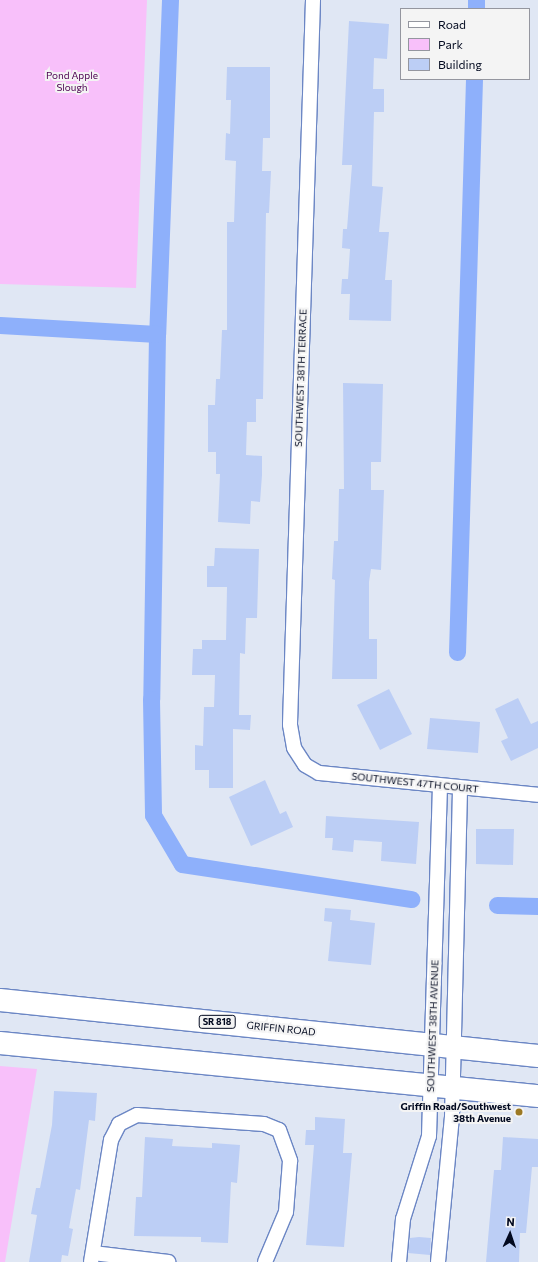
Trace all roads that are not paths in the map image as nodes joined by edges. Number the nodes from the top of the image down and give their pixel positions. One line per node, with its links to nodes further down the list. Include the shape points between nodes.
1 (313, 0): 2 (street, SOUTHWEST 38TH TERRACE, via 290,726)
2 (298, 756): 3 (street, SOUTHWEST 47TH COURT, via 305,765 319,773)
3 (440, 786): 4 (street, SOUTHWEST 47TH COURT); 8 (street, SOUTHWEST 38TH AVENUE)
4 (460, 788): 5 (street, SOUTHWEST 47TH COURT); 8 (street, SOUTHWEST 38TH AVENUE)
5 (538, 795)
6 (0, 1000): 8 (main road, GRIFFIN ROAD / SR 818)
7 (0, 1043): 10 (main road)
8 (443, 1046): 9 (main road, GRIFFIN ROAD / SR 818); 10 (street, SOUTHWEST 38TH AVENUE); 10 (street, SOUTHWEST 38TH AVENUE)
9 (538, 1056)
10 (442, 1086): 11 (main road); 15 (street, SOUTHWEST 38TH AVENUE, via 403,1219); 16 (street, SOUTHWEST 38TH AVENUE)
11 (538, 1096)
12 (92, 1257): 13 (street); 14 (street, via 111,1140 119,1124 137,1114 264,1124 278,1130 286,1144 290,1161 286,1212)
13 (168, 1262)
14 (266, 1262)
15 (399, 1262)
16 (438, 1262)

